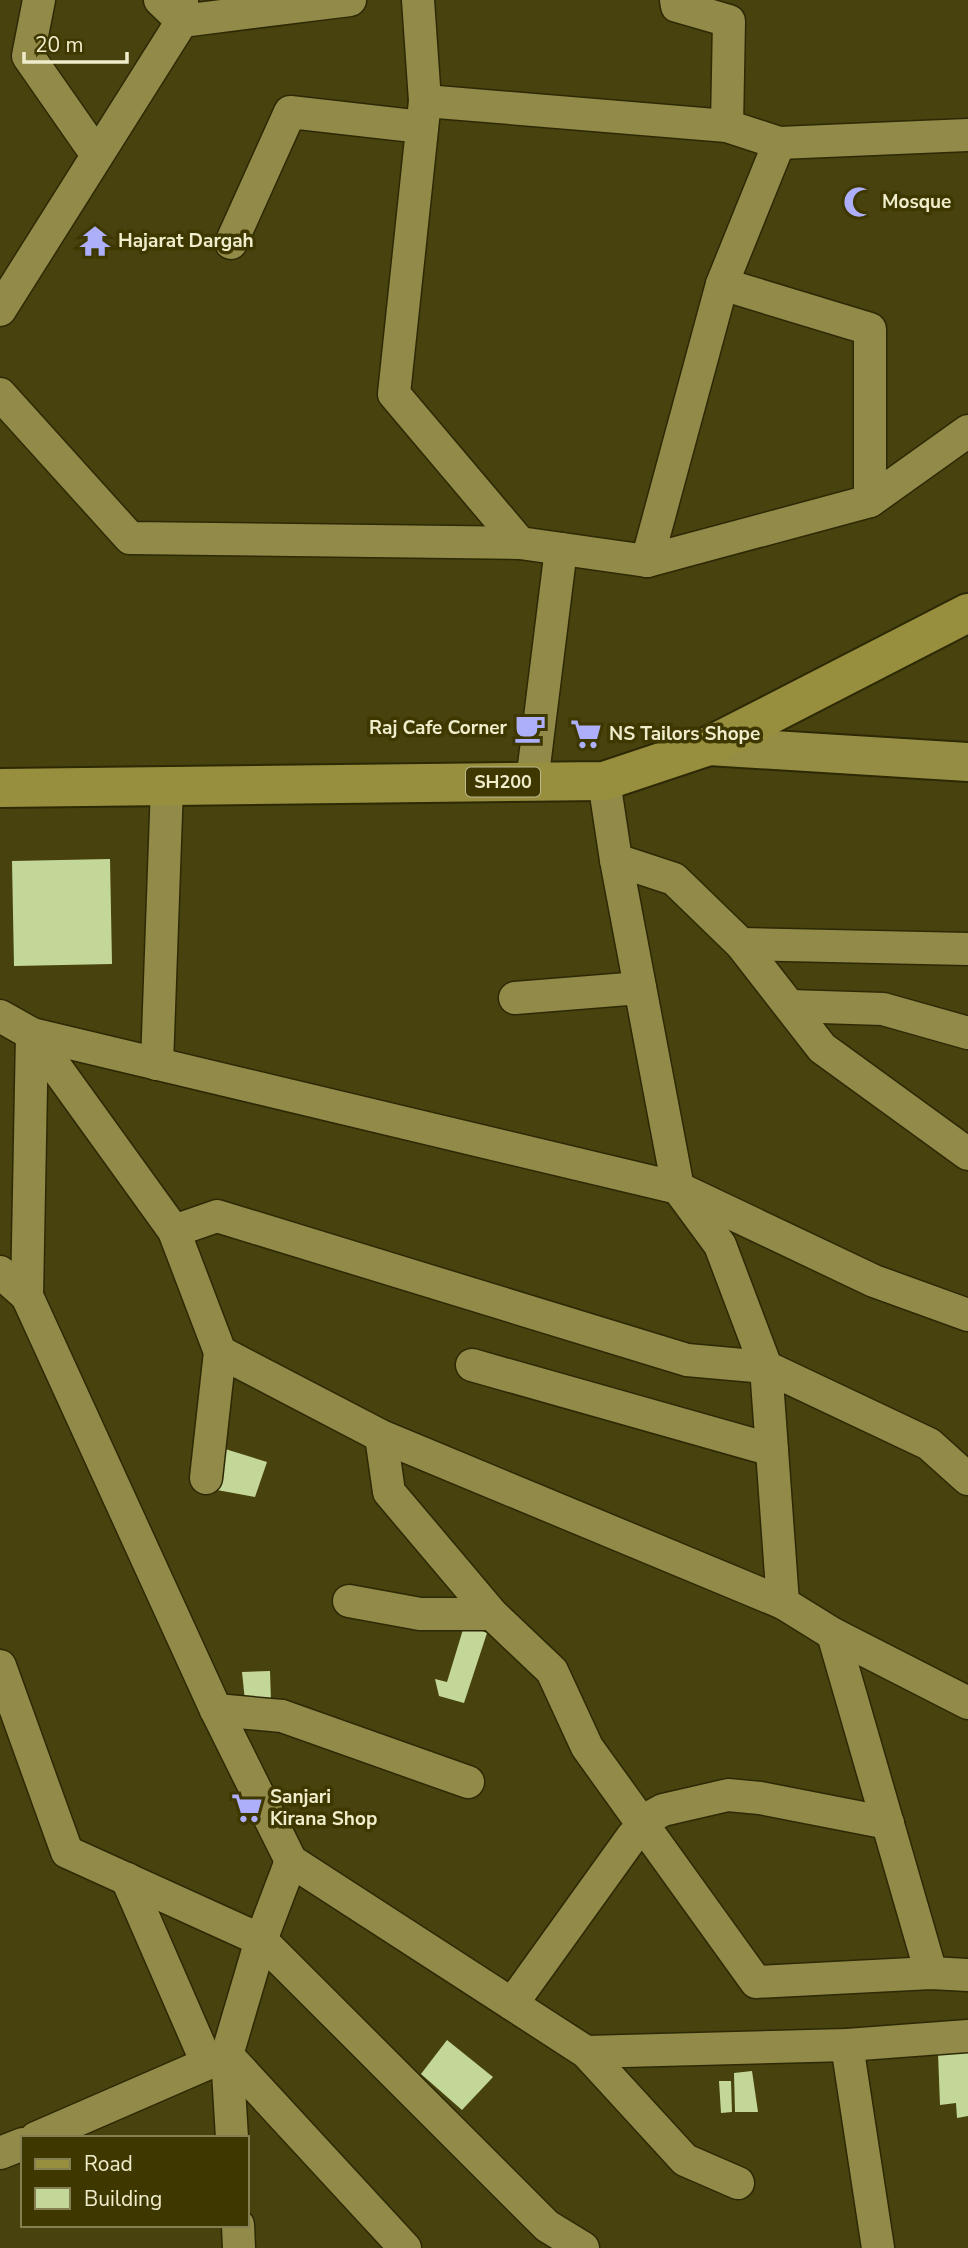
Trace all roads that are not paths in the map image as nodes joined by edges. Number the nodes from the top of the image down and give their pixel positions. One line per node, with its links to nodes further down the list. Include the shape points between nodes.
1 (38, 0): 10 (street, via 28,55)
2 (350, 0): 5 (street)
3 (418, 0): 6 (street)
4 (676, 0): 7 (street, via 677,6 729,21)
5 (175, 7): 10 (street)
6 (423, 114): 7 (street); 11 (street, via 290,112); 17 (street, via 394,394)
7 (727, 125): 9 (street)
8 (968, 135): 9 (street)
9 (779, 143): 12 (street)
10 (97, 155): 13 (street)
11 (231, 243)
12 (722, 284): 16 (street, via 870,329); 19 (street)
13 (0, 310)
14 (0, 394): 17 (street, via 130,538)
15 (968, 431): 16 (street)
16 (870, 501): 19 (street)
17 (520, 543): 18 (street)
18 (561, 549): 19 (street); 24 (street)
19 (647, 561)
20 (968, 613): 21 (main road, SH200)
21 (709, 747): 22 (main road); 23 (main road, SH200)
22 (968, 762)
23 (604, 781): 24 (main road, SH200); 27 (street)
24 (532, 782): 25 (main road, SH200)
25 (167, 786): 26 (main road, SH200); 36 (street)
26 (0, 788)
27 (616, 860): 28 (street, via 674,879); 30 (street)
28 (741, 944): 29 (street); 32 (street)
29 (968, 949)
30 (640, 988): 31 (street); 38 (street)
31 (515, 998)
32 (790, 1006): 34 (street, via 883,1009); 37 (street, via 822,1048)
33 (0, 1016): 35 (street)
34 (968, 1033)
35 (32, 1034): 36 (street); 39 (street); 41 (street)
36 (157, 1064): 38 (street)
37 (968, 1154)
38 (678, 1188): 42 (street, via 874,1280); 45 (street, via 720,1245)
39 (174, 1231): 43 (street); 45 (street, via 217,1216 687,1360)
40 (0, 1272): 41 (street)
41 (27, 1296): 58 (street)
42 (968, 1315)
43 (220, 1352): 46 (street); 50 (street)
44 (472, 1365): 48 (street)
45 (766, 1367): 47 (street); 48 (street)
46 (381, 1436): 53 (street); 54 (street, via 389,1492)
47 (929, 1444): 49 (street); 51 (street)
48 (772, 1450): 53 (street)
49 (968, 1453)
50 (206, 1478)
51 (968, 1479)
52 (349, 1601): 54 (street, via 420,1614)
53 (783, 1603): 55 (street)
54 (492, 1614): 61 (street, via 552,1671 587,1747)
55 (833, 1634): 57 (street); 60 (street)
56 (0, 1666): 63 (street, via 67,1852)
57 (968, 1703)
58 (216, 1710): 59 (street, via 282,1716); 62 (street)
59 (468, 1782)
60 (888, 1823): 61 (street, via 728,1795 663,1810); 65 (street)
61 (644, 1824): 65 (street, via 756,1982); 67 (street)
62 (291, 1861): 64 (street); 67 (street)
63 (127, 1880): 64 (street); 71 (street)
64 (261, 1940): 71 (street); 80 (street, via 547,2226)
65 (931, 1973): 66 (street)
66 (968, 1975)
67 (512, 2004): 70 (street)
68 (968, 2036): 69 (street)
69 (847, 2045): 70 (street); 81 (street)
70 (586, 2052): 76 (street, via 685,2160)
71 (217, 2059): 72 (street); 73 (street); 79 (street)
72 (41, 2136)
73 (232, 2136)
74 (21, 2145): 75 (street)
75 (0, 2154)
76 (738, 2183)
77 (238, 2227): 78 (street)
78 (239, 2248)
79 (405, 2248)
80 (583, 2248)
81 (878, 2248)

